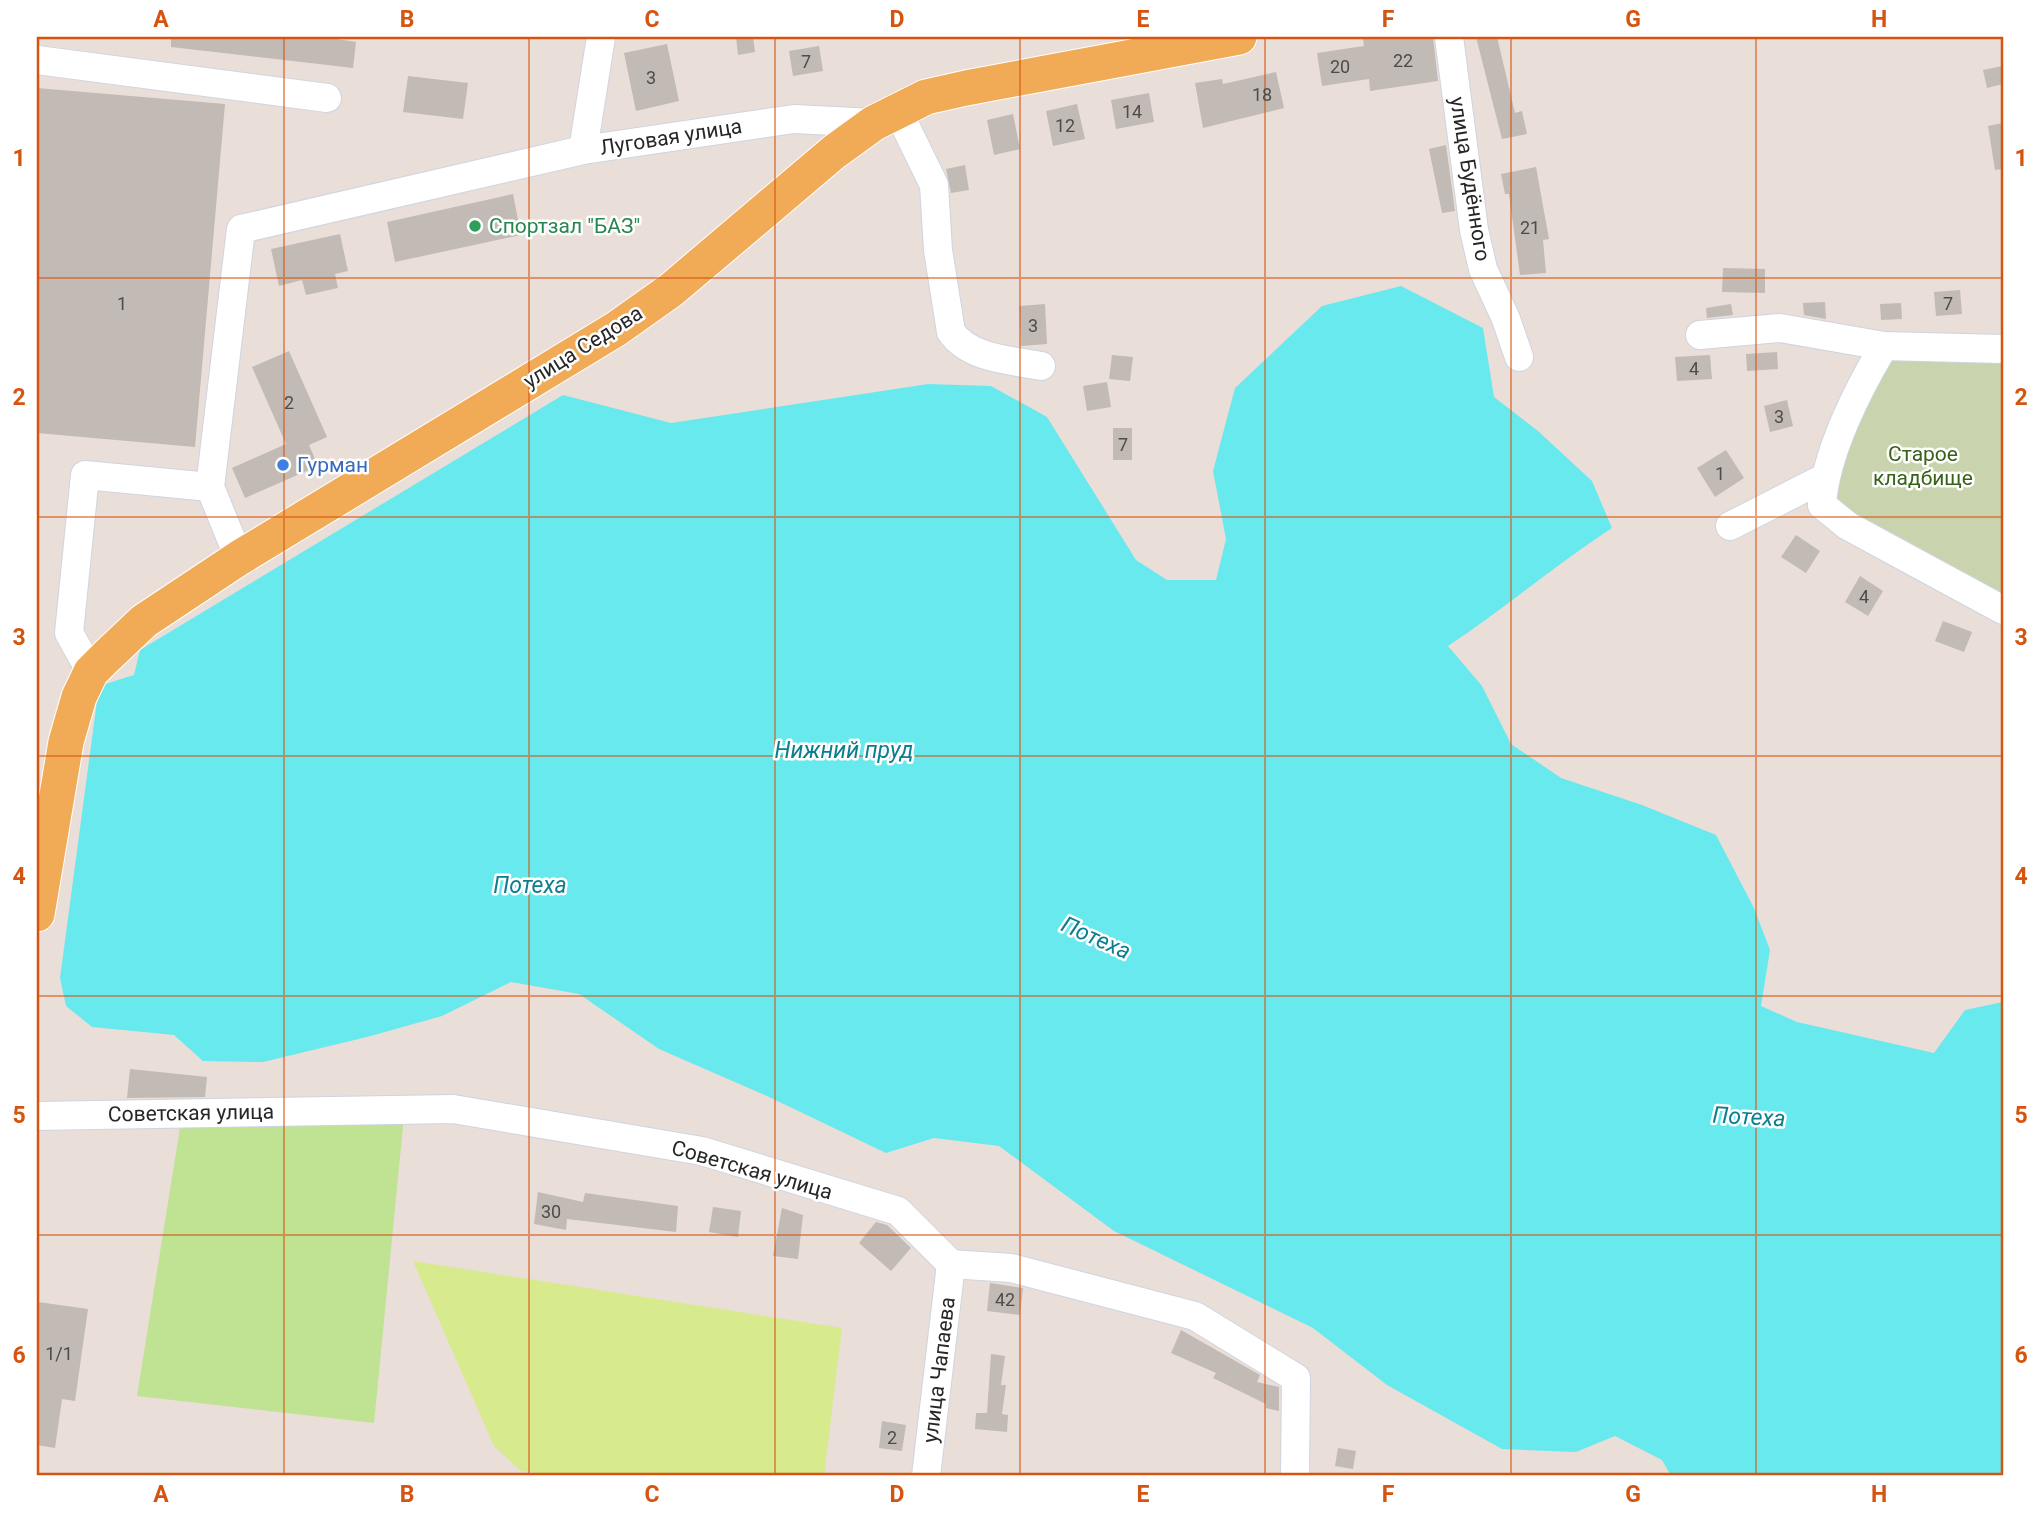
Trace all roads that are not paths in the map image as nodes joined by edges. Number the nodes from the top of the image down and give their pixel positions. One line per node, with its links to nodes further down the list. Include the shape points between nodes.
1 (601, 37): 7 (street, Луговая улица)
2 (1239, 37): 6 (main road, улица Седова, via 966,88 926,97)
3 (1449, 37): 11 (street, улица Будённого, via 1477,243)
4 (37, 60): 5 (street)
5 (327, 98)
6 (885, 116): 7 (street, Луговая улица, via 794,119); 12 (street, via 934,185 937,250 951,332 970,351); 16 (main road, улица Седова, via 834,152 671,290 616,329)
7 (583, 150): 14 (street, via 241,229)
8 (1700, 335): 9 (street, via 1780,328)
9 (1884, 346): 10 (street); 13 (street, via 1867,374)
10 (2003, 349)
11 (1519, 357)
12 (1041, 366)
13 (1824, 478): 15 (street); 17 (street, via 1822,505 1848,526)
14 (209, 487): 16 (street); 18 (street, via 85,475 69,633)
15 (1730, 526)
16 (239, 558): 18 (main road, улица Седова, via 144,621)
17 (2003, 610)
18 (91, 672): 19 (main road, улица Седова, via 66,742)
19 (37, 914)
20 (37, 1116): 21 (street, Советская улица, via 453,1109 702,1151 898,1211)
21 (951, 1264): 22 (street, улица Чапаева); 23 (street, via 1012,1268 1195,1316 1296,1378)
22 (926, 1476)
23 (1295, 1476)

